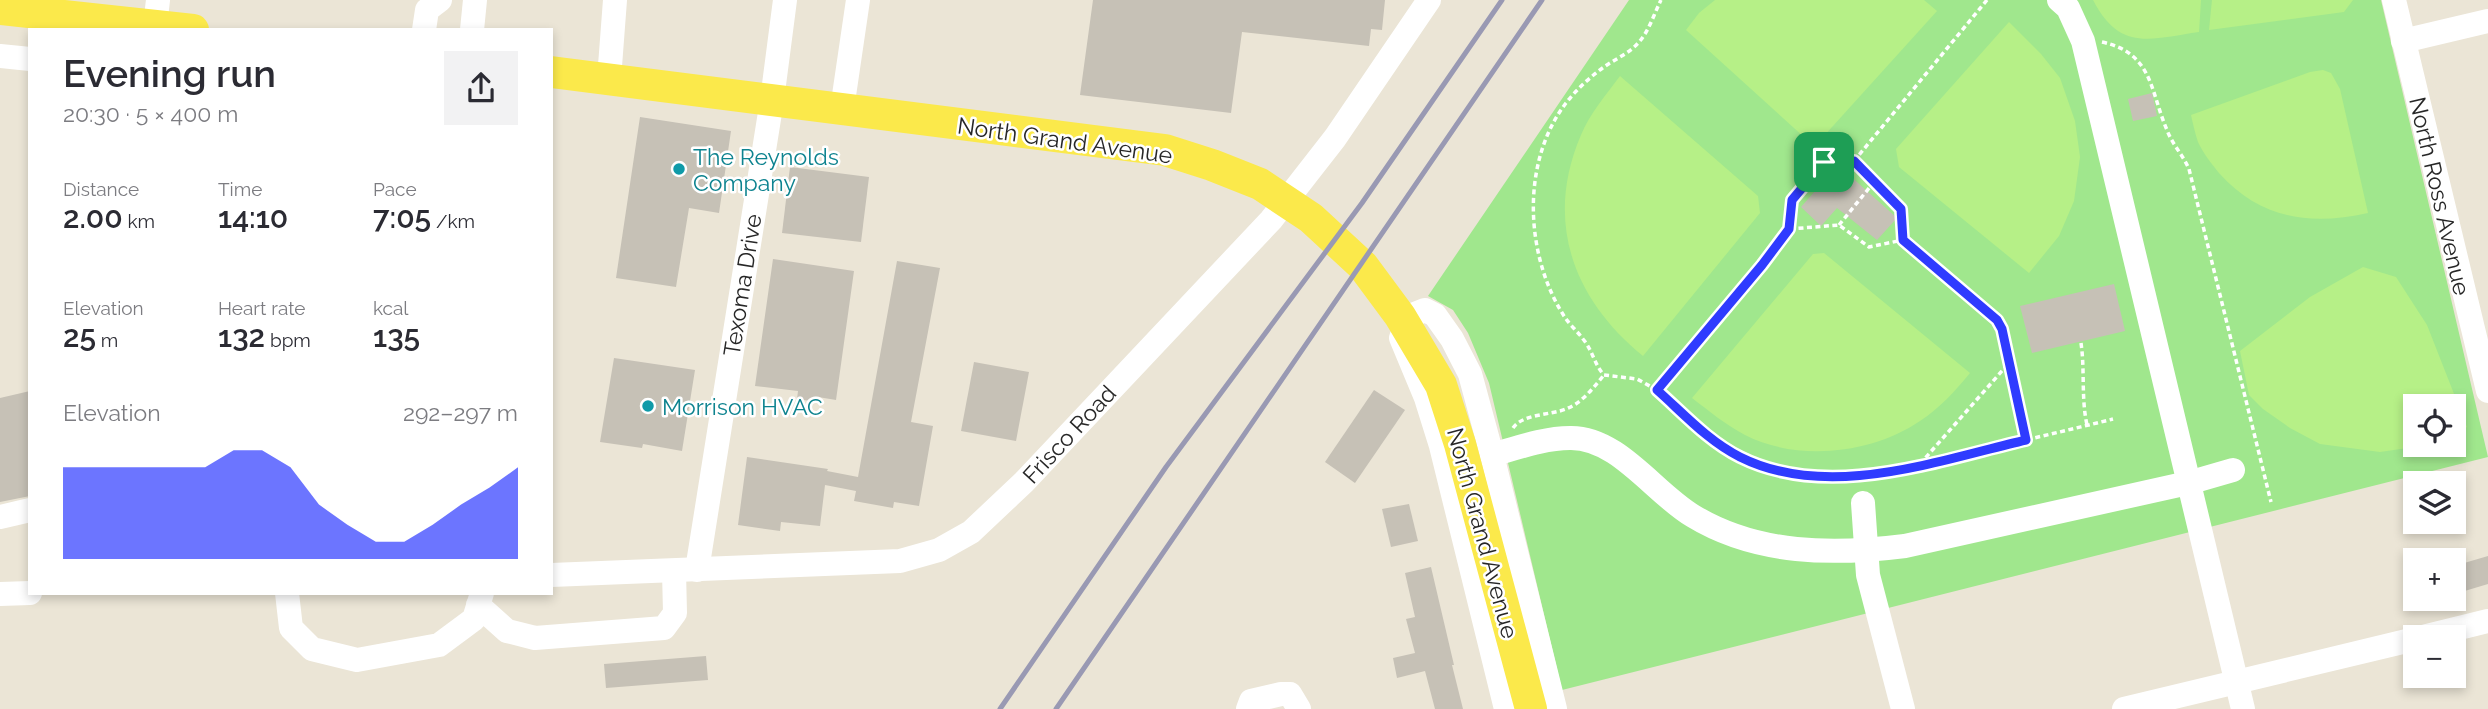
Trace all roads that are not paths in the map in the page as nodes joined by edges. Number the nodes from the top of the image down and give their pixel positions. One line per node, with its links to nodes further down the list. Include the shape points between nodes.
1 (440, 0): 13 (street, via 426,10)
2 (475, 0): 14 (street)
3 (615, 0): 19 (street)
4 (785, 0): 20 (street, Texoma Drive)
5 (858, 0): 21 (street)
6 (1429, 0): 31 (street, Frisco Road, via 1335,138 1271,220 1024,482 971,532 939,550 900,561)
7 (2059, 0): 26 (street, via 2068,8 2083,41)
8 (2393, 0): 15 (street, North Ross Avenue)
9 (16, 7): 10 (main road)
10 (157, 13): 12 (main road)
11 (2488, 21): 15 (street)
12 (189, 28)
13 (424, 28)
14 (472, 28)
15 (2403, 41): 22 (street, North Ross Avenue)
16 (0, 57): 17 (street)
17 (28, 59)
18 (553, 72): 19 (main road, North Grand Avenue)
19 (609, 79): 20 (main road, North Grand Avenue)
20 (772, 100): 21 (main road, North Grand Avenue); 31 (street, Texoma Drive)
21 (842, 109): 44 (main road, North Grand Avenue, via 1165,150 1260,184 1311,218 1363,266 1400,316 1441,385)
22 (2480, 323): 23 (street, North Ross Avenue)
23 (2488, 391)
24 (1503, 452): 30 (street, via 1552,439 1596,443 1613,451 1692,516 1714,527 1776,546 1815,552); 43 (street, via 1452,339 1435,315 1425,310 1410,316 1401,338 1441,446); 45 (street)
25 (2233, 471): 26 (street)
26 (2188, 483): 30 (street); 40 (street)
27 (1863, 503): 30 (street)
28 (28, 510): 29 (street)
29 (0, 517)
30 (1866, 551): 46 (street, via 1868,575)
31 (685, 570): 32 (street, Frisco Road); 36 (street, Texoma Drive, via 675,613 664,628 535,638 507,631)
32 (553, 575)
33 (28, 593): 34 (street)
34 (0, 594)
35 (287, 595): 36 (street, via 291,628 312,649 356,660 439,645 474,619)
36 (480, 599)
37 (2488, 621): 38 (street)
38 (2466, 626)
39 (2403, 642): 40 (street)
40 (2236, 682): 47 (street); 48 (street)
41 (1248, 709): 42 (street, via 1251,701 1281,694 1290,695)
42 (1299, 709)
43 (1506, 709)
44 (1531, 709)
45 (1555, 709)
46 (1903, 709)
47 (2124, 709)
48 (2243, 709)

